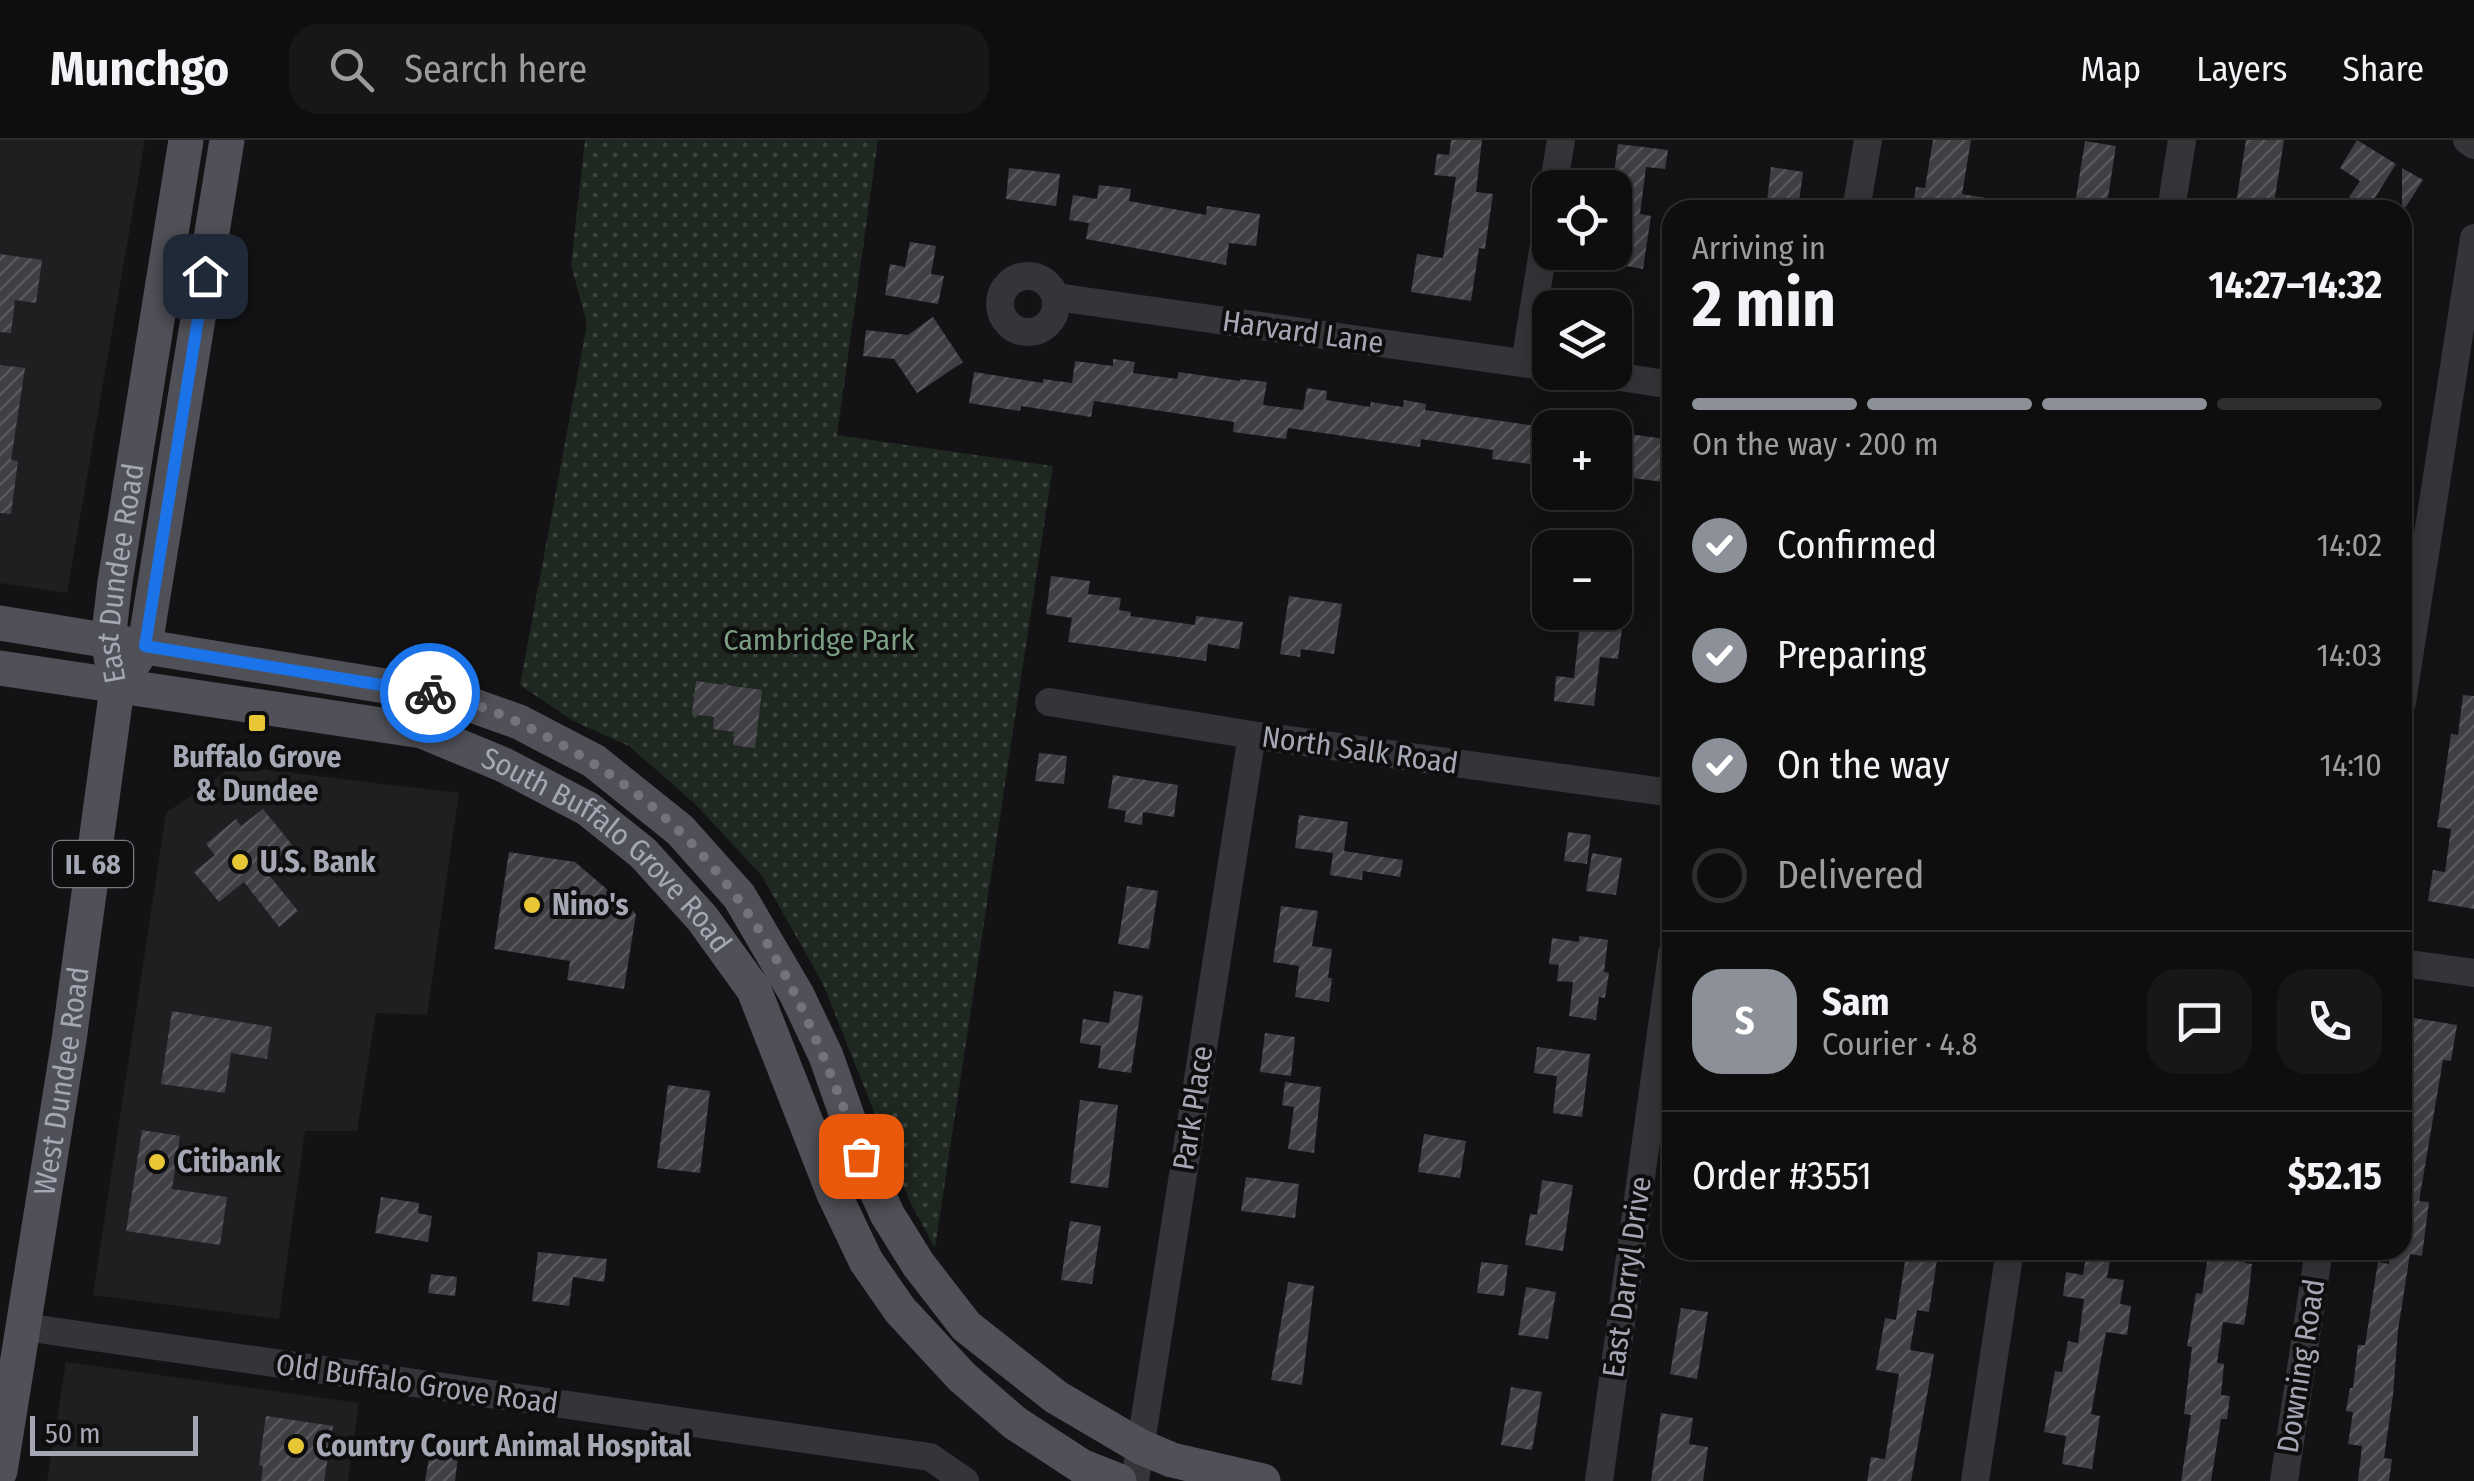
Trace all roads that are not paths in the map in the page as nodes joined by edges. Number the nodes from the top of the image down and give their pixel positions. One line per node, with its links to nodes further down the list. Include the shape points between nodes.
1 (186, 140): 18 (main road, East Dundee Road / IL 68)
2 (227, 140): 19 (main road, East Dundee Road / IL 68)
3 (1560, 140): 8 (street)
4 (1868, 140): 9 (street)
5 (2182, 140): 10 (street)
6 (2467, 140): 7 (street)
7 (2474, 145)
8 (1556, 170)
9 (1858, 200)
10 (2172, 200)
11 (2474, 238): 17 (street)
12 (1056, 297): 13 (street, Harvard Lane)
13 (1532, 364)
14 (1632, 379): 15 (street)
15 (1662, 383)
16 (0, 623): 18 (main road, South Buffalo Grove Road)
17 (2412, 638)
18 (108, 640): 19 (main road, South Buffalo Grove Road); 21 (main road, East Dundee Road / IL 68)
19 (145, 646): 21 (main road, East Dundee Road / IL 68); 31 (main road, South Buffalo Grove Road, via 446,696 519,722 594,762 680,830 739,896 797,994 886,1214 918,1264 966,1326)
20 (0, 668): 21 (main road, South Buffalo Grove Road)
21 (117, 688): 30 (main road, West Dundee Road / IL 68); 34 (main road, South Buffalo Grove Road, via 422,730 588,809 630,842 702,918 754,990 834,1194 866,1261 900,1310 1015,1422 1081,1466)
22 (1049, 702): 23 (street, North Salk Road)
23 (1252, 735): 24 (street, North Salk Road); 31 (street, Park Place)
24 (1662, 792)
25 (2412, 964): 26 (street)
26 (2474, 973)
27 (1662, 1026): 36 (street, East Darryl Drive)
28 (2008, 1260): 37 (street)
29 (2317, 1260): 38 (street, Downing Road)
30 (24, 1327): 32 (main road, West Dundee Road / IL 68); 33 (street, Old Buffalo Grove Road, via 930,1457)
31 (1138, 1464): 35 (main road, South Buffalo Grove Road, via 1172,1460)
32 (0, 1471)
33 (965, 1481)
34 (1119, 1481)
35 (1263, 1481)
36 (1599, 1481)
37 (1975, 1481)
38 (2284, 1481)

